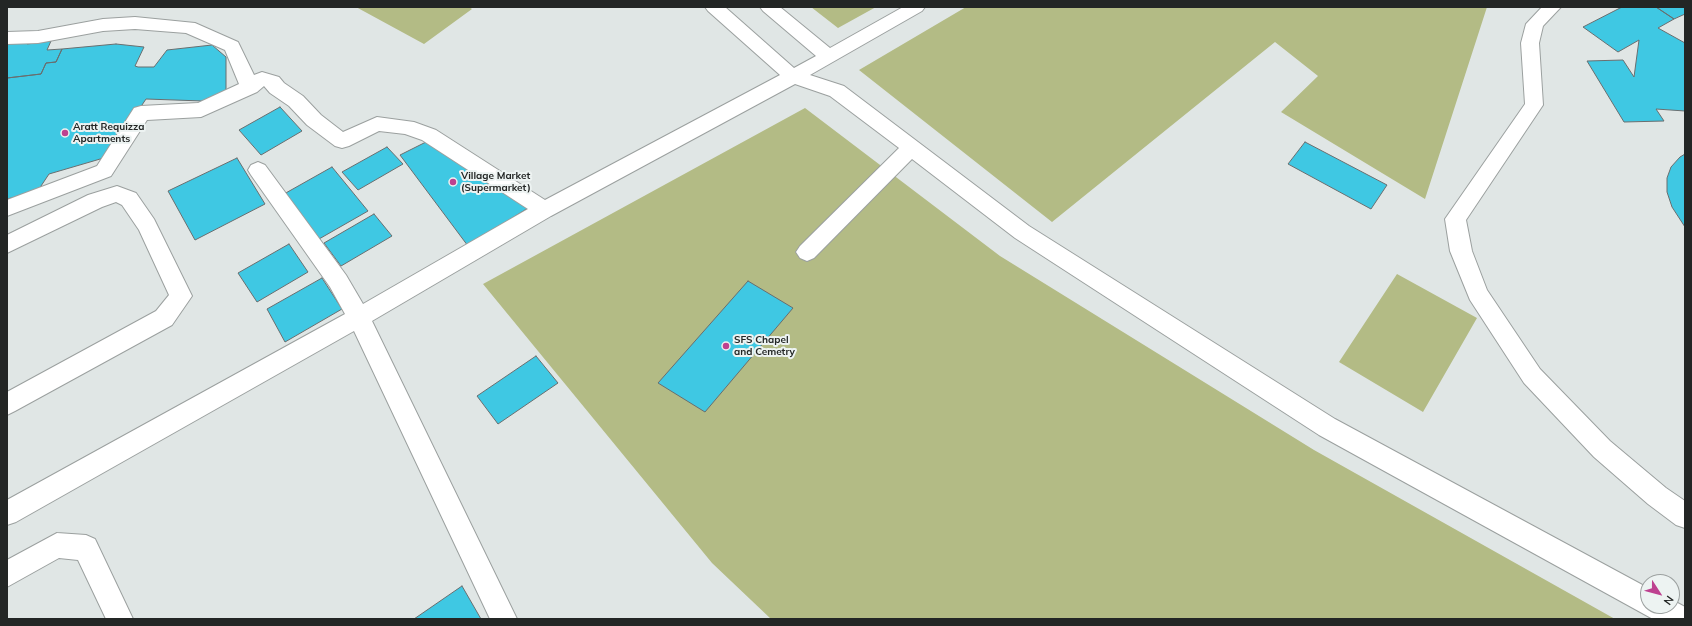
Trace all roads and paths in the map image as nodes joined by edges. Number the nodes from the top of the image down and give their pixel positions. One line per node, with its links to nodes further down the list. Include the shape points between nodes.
1 (714, 7): 7 (street)
2 (769, 7): 6 (street)
3 (916, 7): 6 (street)
4 (1552, 7): 19 (street, via 1535,24 1530,43 1534,105 1455,219 1461,251 1478,294 1532,376 1602,449)
5 (7, 38): 8 (street, via 38,37 111,24 189,26 232,46)
6 (829, 57): 7 (street); 9 (street)
7 (792, 76): 9 (street); 13 (street)
8 (250, 87): 12 (street, via 201,110 141,113 104,171); 13 (street, via 262,79 272,82 342,141 377,124 407,127 429,135)
9 (836, 91): 10 (street)
10 (911, 148): 15 (street); 21 (street, via 1022,232 1327,427)
11 (258, 170): 16 (street, via 338,281)
12 (7, 208)
13 (544, 210): 16 (street)
14 (7, 245): 17 (street, via 95,201 116,194 129,199 147,225 181,296 164,318)
15 (807, 252)
16 (359, 317): 18 (street); 24 (street)
17 (7, 404)
18 (7, 513)
19 (1685, 516)
20 (7, 574): 23 (street, via 57,545 86,548)
21 (1640, 598)
22 (1671, 614): 25 (street)
23 (120, 619)
24 (504, 619)
25 (1680, 619)

